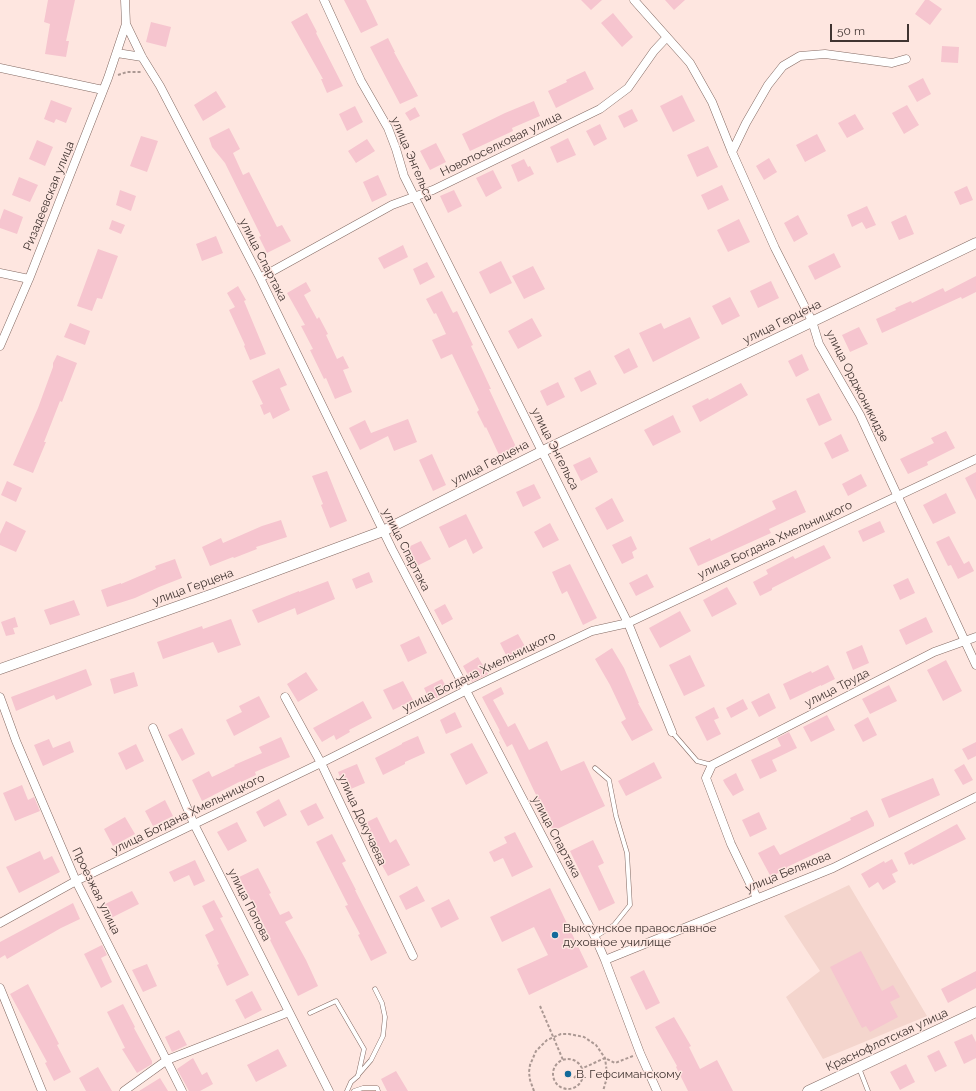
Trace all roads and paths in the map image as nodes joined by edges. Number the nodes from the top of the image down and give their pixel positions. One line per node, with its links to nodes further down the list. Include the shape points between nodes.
1 (125, 0): 4 (street, Ризадеевская улица)
2 (324, 0): 14 (street, улица Энгельса, via 361,81 388,128 404,176)
3 (634, 0): 5 (street, улица Орджоникидзе)
4 (126, 24): 6 (street, Ризадеевская улица); 7 (street, улица Спартака)
5 (667, 37): 13 (street, улица Орджоникидзе, via 690,63 712,102); 14 (street, Новопоселковая улица, via 628,88 600,109)
6 (117, 53): 7 (street); 11 (street, Ризадеевская улица)
7 (142, 57): 10 (street, улица Спартака)
8 (906, 59): 13 (street, via 892,63 825,54 800,56 783,66 768,85)
9 (0, 68): 12 (street)
10 (153, 73): 11 (path, via 127,72); 17 (street, улица Спартака)
11 (108, 78): 12 (street, Ризадеевская улица)
12 (102, 90): 18 (street, Ризадеевская улица)
13 (732, 152): 19 (street, улица Орджоникидзе)
14 (415, 197): 17 (street, Новопоселковая улица, via 392,205); 21 (street, улица Энгельса)
15 (976, 243): 19 (street, улица Герцена)
16 (0, 273): 18 (street)
17 (260, 278): 24 (street, улица Спартака)
18 (29, 279): 20 (street, Ризадеевская улица)
19 (812, 322): 21 (street, улица Герцена); 23 (street, улица Орджоникидзе, via 819,344 860,415)
20 (0, 346)
21 (543, 451): 24 (street, улица Герцена); 25 (street, улица Энгельса)
22 (976, 459): 23 (street, улица Богдана Хмельницкого)
23 (897, 496): 25 (street, улица Богдана Хмельницкого); 27 (street, улица Орджоникидзе)
24 (383, 531): 29 (street, улица Герцена, via 213,594); 30 (street, улица Спартака)
25 (628, 623): 30 (street, улица Богдана Хмельницкого, via 592,630); 34 (street, улица Энгельса)
26 (976, 637): 27 (street, улица Труда)
27 (965, 642): 28 (street, улица Орджоникидзе); 36 (street, улица Труда, via 934,652)
28 (976, 665)
29 (1, 667)
30 (465, 691): 35 (street, улица Богдана Хмельницкого); 43 (street, улица Спартака)
31 (0, 697): 40 (street, Проезжая улица, via 16,741)
32 (285, 697): 35 (street, улица Докучаева)
33 (153, 728): 39 (street, улица Попова)
34 (672, 732): 36 (lane, улица Энгельса, via 697,761)
35 (321, 763): 39 (street, улица Богдана Хмельницкого); 44 (street, улица Докучаева)
36 (712, 765): 41 (street, via 706,778 731,844)
37 (595, 768): 43 (lane, via 609,780 627,853 630,905 614,925)
38 (976, 797): 41 (street, улица Белякова, via 833,868)
39 (194, 824): 40 (street, улица Богдана Хмельницкого); 49 (street, улица Попова)
40 (76, 881): 42 (street, улица Богдана Хмельницкого); 55 (street, Проезжая улица)
41 (757, 898): 45 (street, улица Белякова)
42 (0, 923)
43 (595, 937): 45 (street, улица Спартака)
44 (413, 956)
45 (605, 960): 53 (street, улица Спартака)
46 (0, 988): 62 (street)
47 (375, 989): 59 (lane, via 385,1017 383,1036 371,1060)
48 (540, 1006): 52 (path)
49 (289, 1012): 55 (street); 65 (street, улица Попова)
50 (976, 1012): 58 (street, Краснофлотская улица)
51 (310, 1013): 59 (lane, via 336,1001 364,1048)
52 (552, 1038): 54 (path, via 561,1034 584,1037); 56 (path); 69 (path, via 541,1045 533,1058 530,1080)
53 (640, 1053): 54 (path, via 615,1063); 72 (street, улица Спартака)
54 (606, 1058): 57 (path); 71 (path, via 607,1073)
55 (167, 1060): 63 (street); 64 (street, Проезжая улица)
56 (563, 1060): 57 (path, via 569,1059); 61 (path, via 555,1068 554,1079 562,1087)
57 (583, 1068): 60 (path); 61 (path, via 581,1080)
58 (859, 1068): 73 (street, Краснофлотская улица); 74 (lane)
59 (358, 1076): 66 (lane)
60 (574, 1078)
61 (573, 1088): 70 (path)
62 (42, 1091)
63 (124, 1091)
64 (182, 1091)
65 (329, 1091)
66 (346, 1091)
67 (354, 1091): 68 (lane, via 363,1088 377,1088)
68 (378, 1091)
69 (534, 1091)
70 (574, 1091)
71 (603, 1091)
72 (657, 1091)
73 (808, 1091)
74 (868, 1091)

